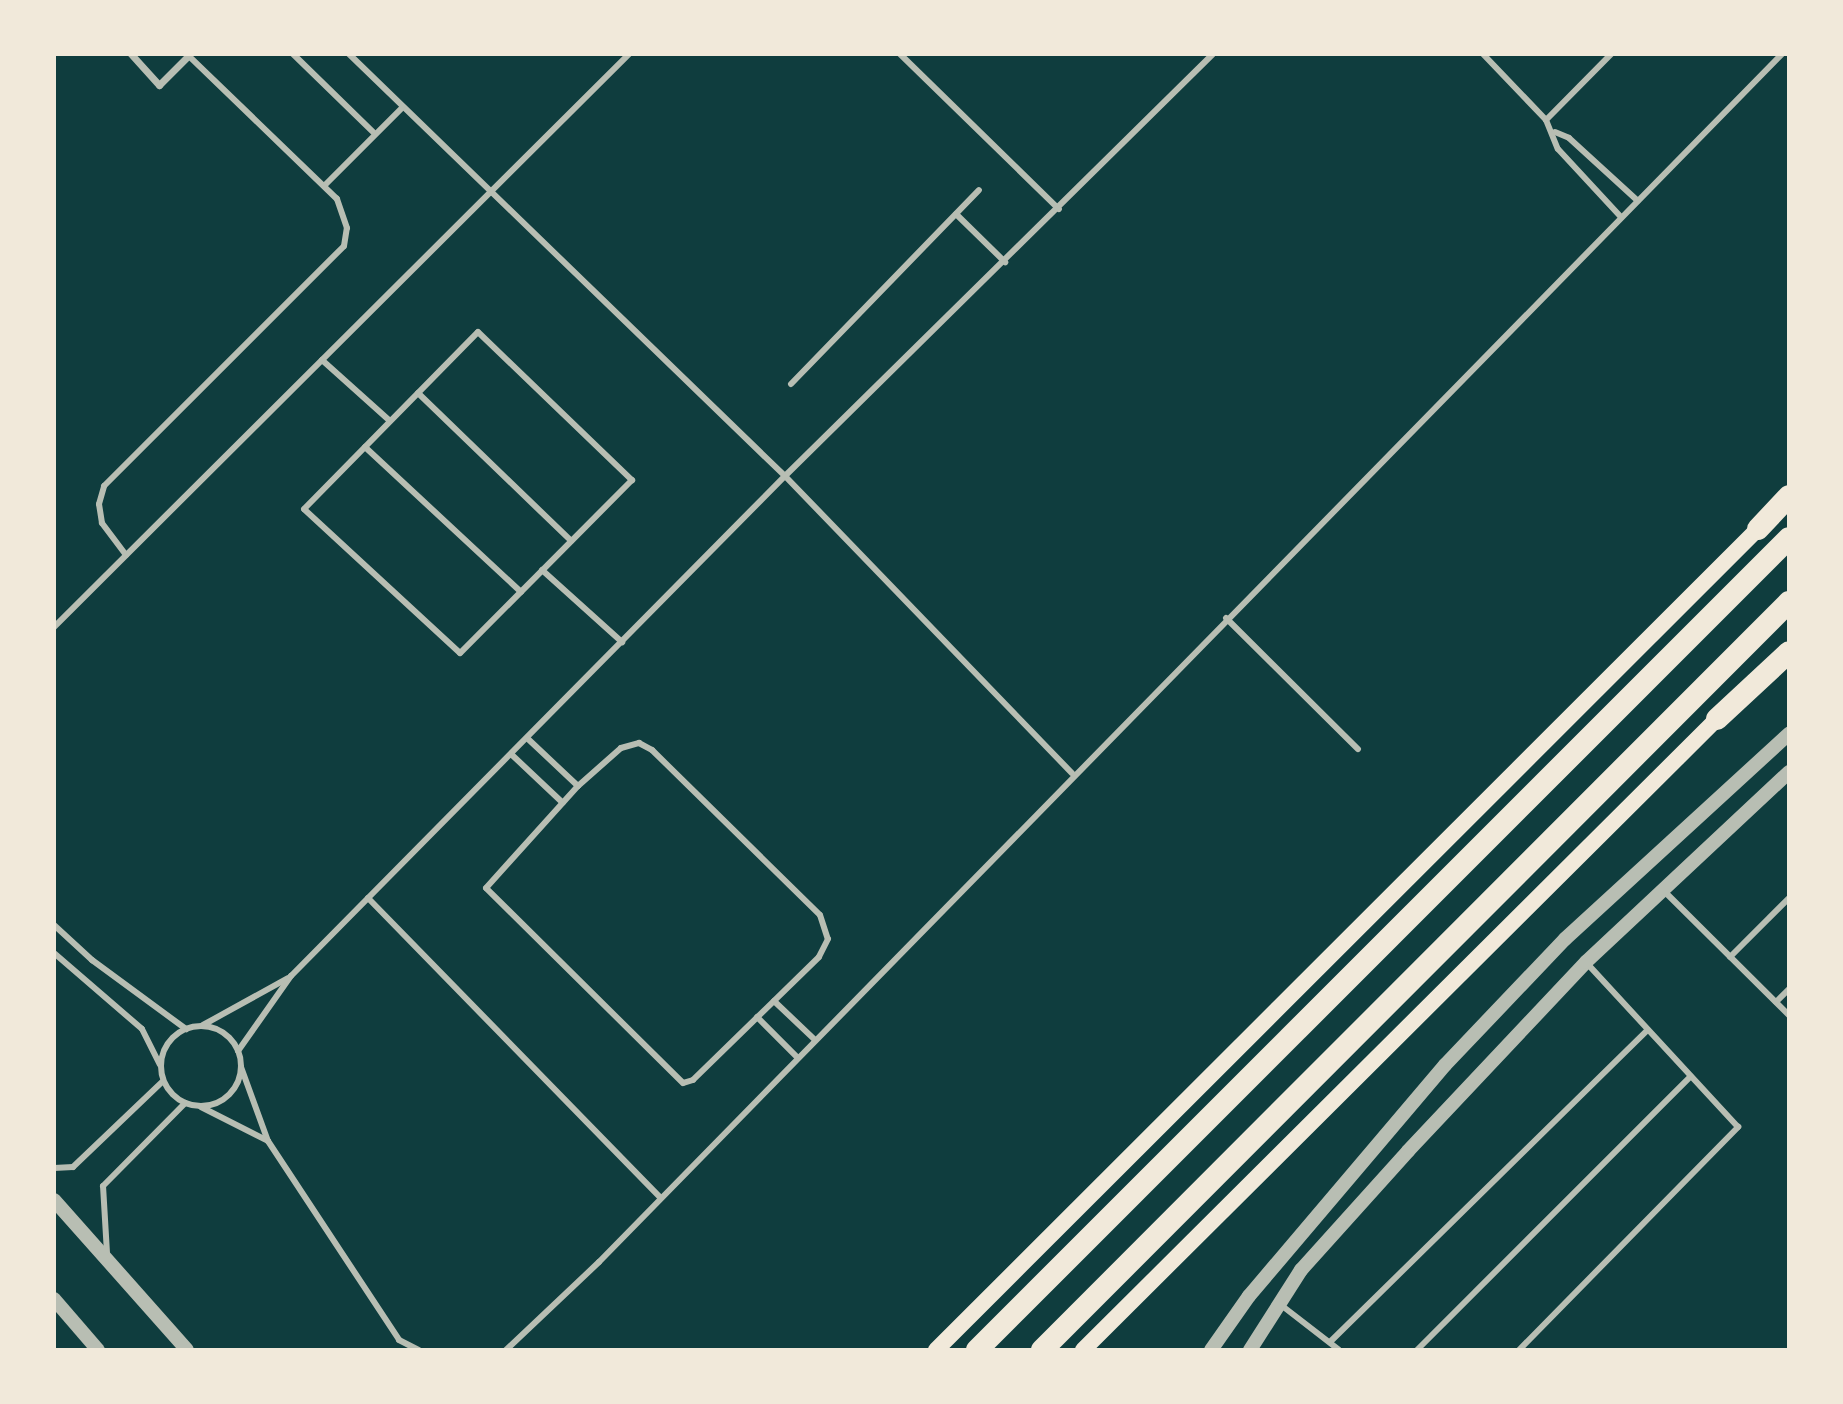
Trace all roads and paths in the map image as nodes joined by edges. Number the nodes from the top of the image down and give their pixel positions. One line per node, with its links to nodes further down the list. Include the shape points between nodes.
1 (131, 54): 10 (street, via 159,85)
2 (293, 54): 13 (lane)
3 (349, 54): 11 (lane)
4 (629, 54): 17 (lane)
5 (900, 54): 19 (lane)
6 (1213, 54): 19 (lane)
7 (1483, 54): 12 (lane)
8 (1611, 54): 12 (lane)
9 (1782, 54): 18 (lane)
10 (188, 55): 15 (lane)
11 (402, 108): 13 (lane); 17 (lane)
12 (1546, 120): 14 (lane)
13 (373, 132): 15 (lane)
14 (1555, 132): 18 (lane, via 1569,138); 21 (lane, via 1558,149)
15 (324, 186): 33 (lane, via 344,214 344,246 104,486 99,504 102,523)
16 (979, 190): 20 (lane)
17 (489, 194): 23 (lane); 28 (lane)
18 (1638, 201): 21 (lane)
19 (1059, 209): 22 (lane)
20 (956, 214): 22 (lane); 24 (lane)
21 (1621, 217): 37 (lane)
22 (1005, 262): 28 (lane)
23 (322, 360): 26 (lane); 33 (lane)
24 (791, 384)
25 (418, 393): 26 (lane); 32 (lane); 32 (lane, via 478,332 632,480)
26 (390, 421): 27 (lane)
27 (365, 447): 35 (lane); 35 (lane, via 304,509 460,653)
28 (785, 476): 39 (lane); 47 (lane)
29 (1789, 497): 30 (highway)
30 (1758, 529): 87 (main road)
31 (1789, 538): 88 (highway)
32 (571, 541): 34 (lane)
33 (126, 555): 38 (lane)
34 (542, 570): 35 (lane); 39 (lane)
35 (521, 592)
36 (1789, 602): 89 (highway)
37 (1226, 618): 44 (lane); 47 (lane)
38 (54, 627)
39 (622, 642): 43 (lane)
40 (1789, 649): 41 (highway)
41 (1717, 719): 90 (main road)
42 (1789, 734): 91 (street, via 1565,939 1445,1065 1249,1296)
43 (527, 738): 45 (lane); 48 (lane)
44 (1358, 749)
45 (511, 754): 49 (lane); 51 (lane)
46 (1789, 772): 50 (street)
47 (1072, 773): 66 (lane)
48 (578, 786): 49 (lane); 59 (lane, via 621,748 639,743 820,915 828,939 819,957)
49 (563, 803): 62 (lane, via 488,882 489,896 683,1083 693,1080)
50 (1661, 888): 55 (lane); 56 (street)
51 (368, 898): 57 (lane); 77 (lane)
52 (1789, 898): 55 (lane)
53 (54, 925): 64 (lane)
54 (54, 953): 69 (lane, via 142,1029)
55 (1730, 957): 60 (lane)
56 (1586, 962): 65 (lane); 81 (street, via 1386,1175)
57 (291, 976): 63 (lane); 67 (lane)
58 (1789, 989): 60 (lane)
59 (774, 1001): 62 (lane); 66 (lane)
60 (1776, 1002): 61 (lane)
61 (1789, 1015)
62 (757, 1017): 68 (lane)
63 (201, 1026): 64 (lane); 67 (lane, via 217,1029)
64 (186, 1029): 69 (lane, via 173,1038)
65 (1648, 1030): 71 (lane); 82 (lane)
66 (814, 1039): 68 (lane)
67 (238, 1051): 70 (lane)
68 (797, 1057): 77 (lane)
69 (161, 1066): 72 (lane)
70 (241, 1067): 74 (lane, via 229,1095); 75 (lane)
71 (1691, 1076): 94 (lane); 95 (lane, via 1738,1127)
72 (163, 1081): 73 (lane); 76 (lane, via 73,1167)
73 (185, 1103): 74 (lane); 79 (lane, via 103,1186)
74 (201, 1107): 75 (lane)
75 (268, 1141): 85 (lane, via 399,1340)
76 (54, 1168)
77 (661, 1198): 86 (lane)
78 (54, 1200): 79 (street)
79 (108, 1261): 84 (street)
80 (54, 1299): 83 (street)
81 (1278, 1303): 82 (lane); 92 (street)
82 (1331, 1341): 93 (lane)
83 (98, 1350)
84 (187, 1350)
85 (419, 1350)
86 (506, 1350)
87 (936, 1350)
88 (977, 1350)
89 (1042, 1350)
90 (1083, 1350)
91 (1211, 1350)
92 (1250, 1350)
93 (1339, 1350)
94 (1417, 1350)
95 (1519, 1350)

